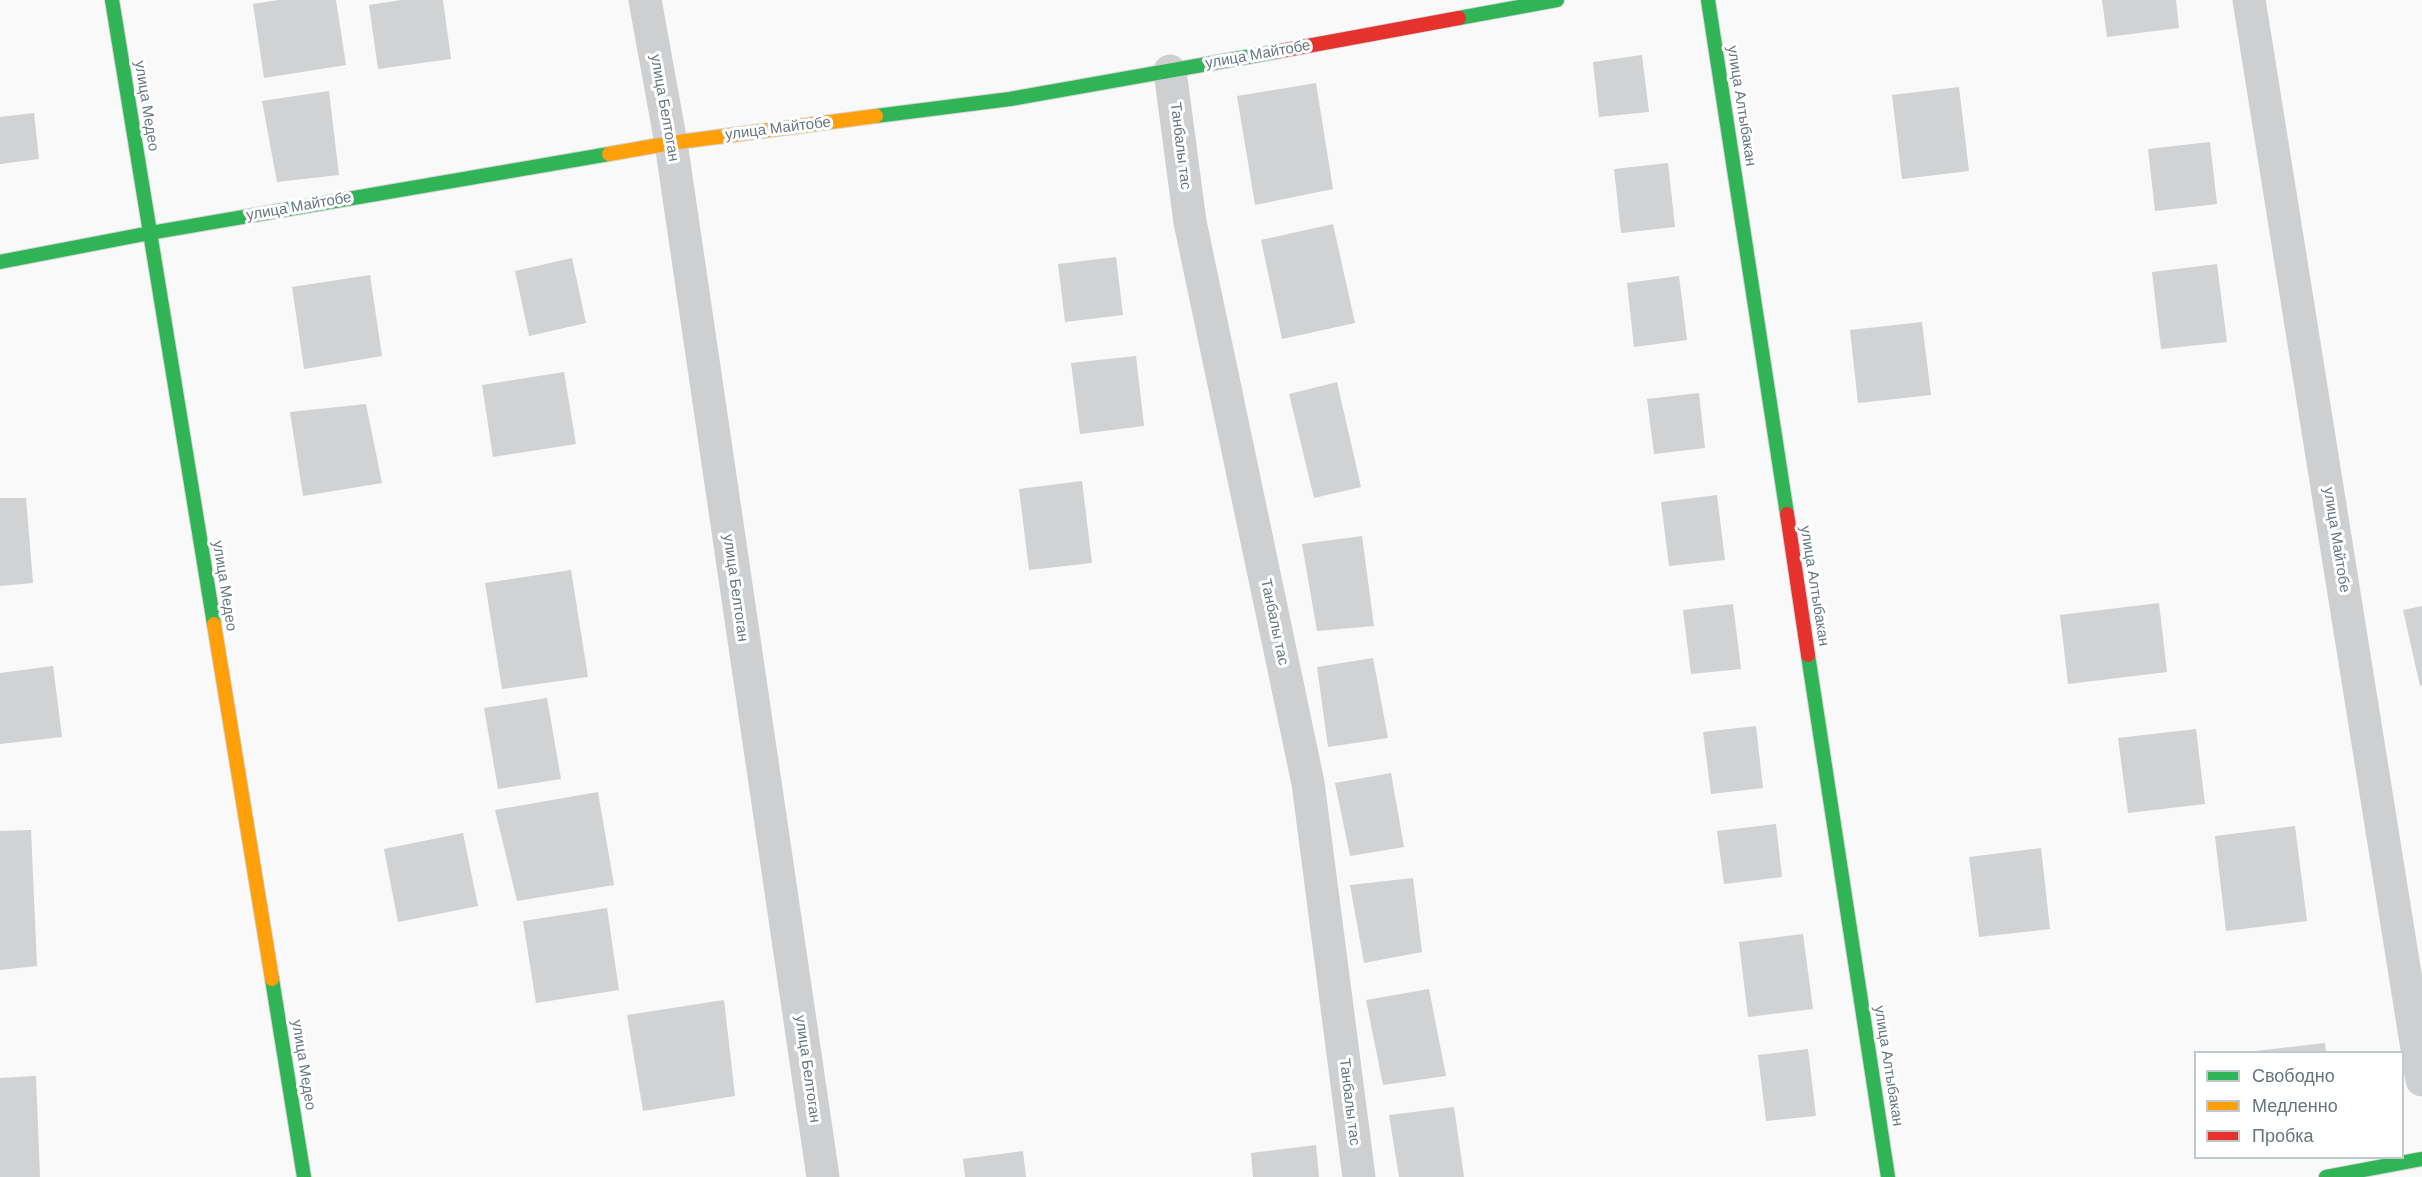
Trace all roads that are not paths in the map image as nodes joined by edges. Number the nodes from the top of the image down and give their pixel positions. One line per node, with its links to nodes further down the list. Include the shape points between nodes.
1 (112, 0): 8 (street, улица Медео)
2 (645, 0): 7 (street, улица Белтоган)
3 (1557, 0): 6 (street, улица Майтобе)
4 (1708, 0): 15 (street, улица Алтыбакан)
5 (2249, 0): 10 (street, улица Майтобе)
6 (1170, 71): 7 (street, улица Майтобе, via 1010,99); 14 (street, Танбалы тас, via 1190,222 1308,783)
7 (671, 143): 8 (street, улица Майтобе); 13 (street, улица Белтоган)
8 (150, 233): 9 (street, улица Майтобе); 12 (street, улица Медео)
9 (0, 262)
10 (2422, 1080)
11 (2422, 1159): 16 (street)
12 (304, 1177)
13 (823, 1177)
14 (1359, 1177)
15 (1888, 1177)
16 (2326, 1177)

